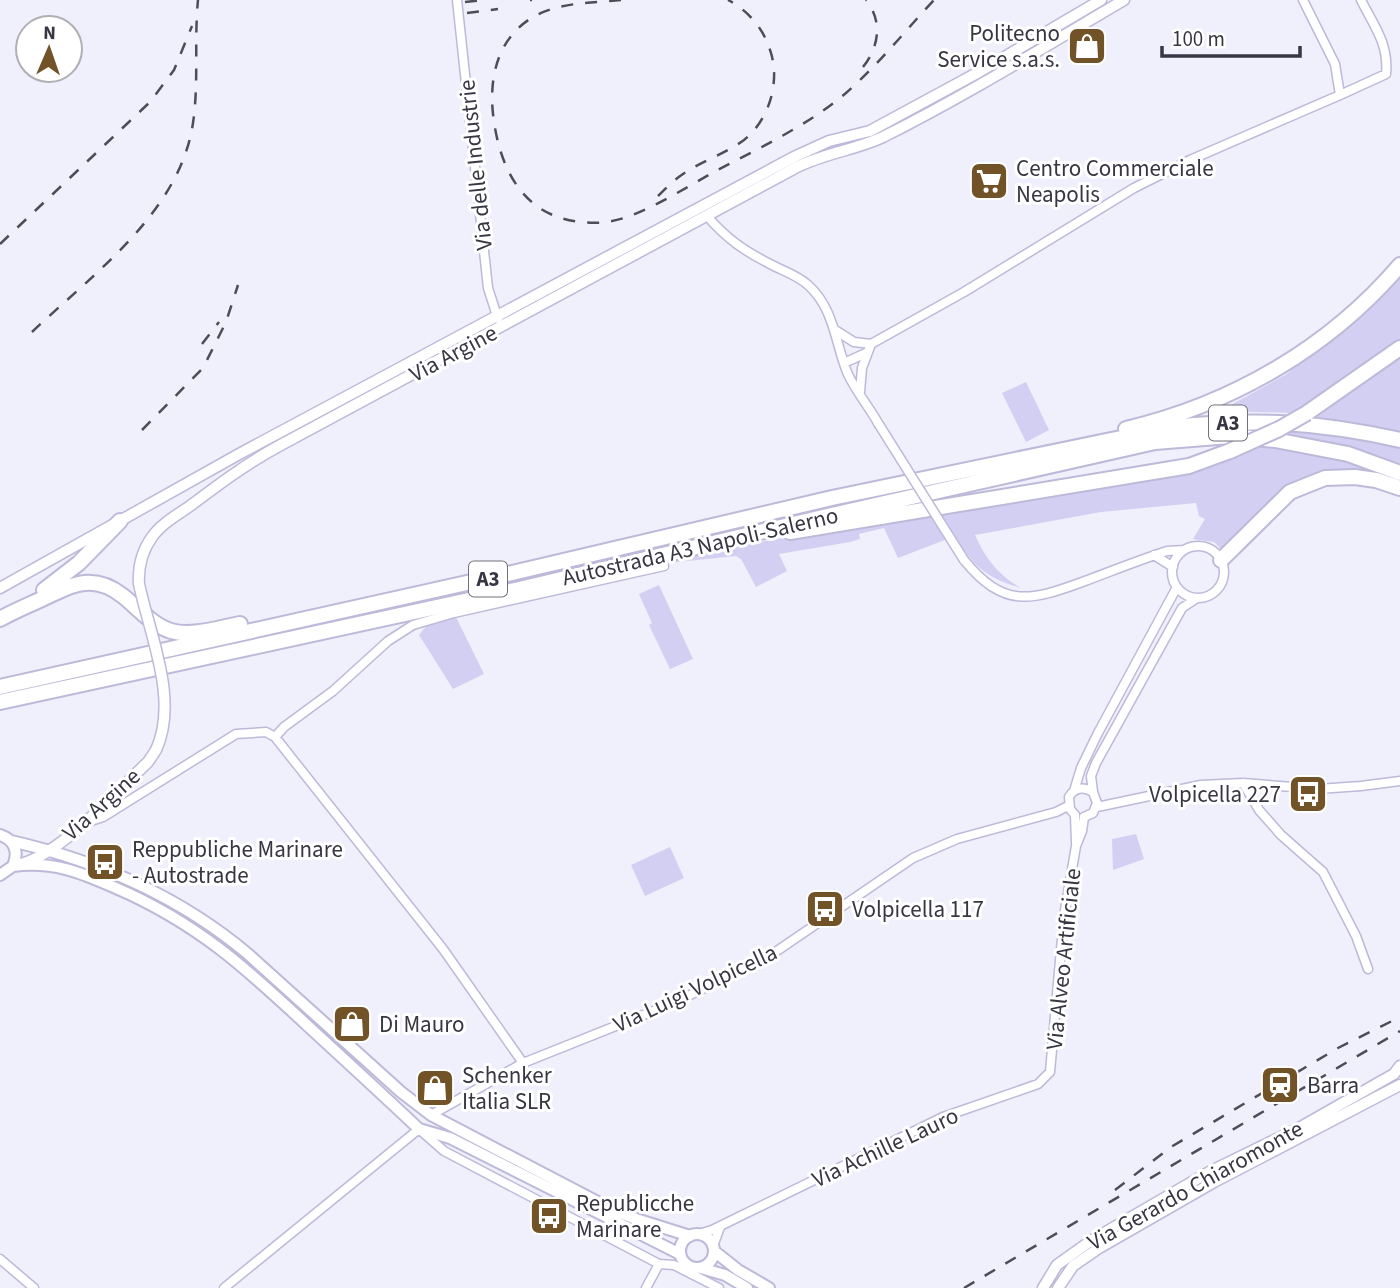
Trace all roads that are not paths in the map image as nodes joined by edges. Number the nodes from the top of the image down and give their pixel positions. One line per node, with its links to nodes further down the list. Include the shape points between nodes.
1 (457, 0): 9 (street, Via delle Industrie, via 488,288)
2 (1101, 0): 7 (street, Via Argine, via 870,131 815,147)
3 (1124, 0): 7 (street, Via Argine, via 884,136 803,164)
4 (1303, 0): 6 (street, via 1335,64)
5 (1361, 0): 6 (street, via 1385,47 1386,74)
6 (1340, 95): 11 (street, via 1134,188)
7 (704, 211): 9 (street, Via Argine); 10 (street, via 736,245 808,285 824,304)
8 (1400, 265): 17 (highway, via 1365,302 1314,344 1230,394 1136,426)
9 (499, 322): 20 (street, Via Argine, via 251,447); 44 (street, Via Argine, bridge, via 254,460 152,537 139,569 139,584 163,687 164,727 148,762)
10 (835, 330): 11 (street, via 854,342); 14 (street)
11 (871, 344): 13 (street)
12 (1400, 348): 21 (highway, bridge, via 1279,429 1189,466 817,529)
13 (866, 354): 14 (street); 15 (street)
14 (844, 363): 15 (street)
15 (860, 389): 23 (street, bridge, via 964,560 989,585 1015,596 1051,593)
16 (1400, 440): 17 (highway, Autostrada A3 Napoli-Salerno / A3, via 1314,424 1214,423)
17 (965, 470): 30 (highway, Autostrada A3 Napoli-Salerno / A3)
18 (1400, 472): 21 (highway, Autostrada A3 Napoli-Salerno / A3, via 1308,445 1230,436 1155,442)
19 (1400, 488): 24 (highway, via 1355,477 1325,478 1290,492)
20 (120, 520): 28 (street, Via Argine); 31 (highway, via 79,564)
21 (713, 542): 33 (highway, Autostrada A3 Napoli-Salerno / A3)
22 (1184, 550): 23 (street); 24 (street, via 1206,548); 26 (street)
23 (1154, 555): 26 (street)
24 (1221, 560): 29 (street, via 1220,585)
25 (663, 566): 37 (street, via 413,625)
26 (1172, 567): 27 (street)
27 (1177, 587): 29 (street); 40 (street, via 1098,733)
28 (0, 588)
29 (1197, 598): 41 (street, via 1182,608 1108,740 1091,776)
30 (369, 604): 31 (highway, via 186,633 156,624 121,594 96,582 78,583); 34 (highway, Autostrada A3 Napoli-Salerno / A3)
31 (15, 611): 32 (highway)
32 (0, 620)
33 (84, 684): 35 (highway, Autostrada A3 Napoli-Salerno / A3); 36 (highway)
34 (5, 686)
35 (0, 702)
36 (0, 711)
37 (275, 737): 44 (street, via 265,732 236,734 103,817); 51 (street, via 443,949)
38 (1400, 781): 39 (street, via 1318,789)
39 (1243, 783): 41 (street, via 1201,785 1107,804); 50 (street, via 1281,835 1323,872)
40 (1074, 791): 41 (street, via 1083,788); 42 (street)
41 (1095, 799): 43 (street, via 1090,815)
42 (1068, 806): 43 (street); 51 (street, Via Luigi Volpicella, via 957,839 913,858 771,955 676,1002)
43 (1080, 816): 53 (street, Via Alveo Artificiale, via 1074,830 1076,846 1064,916)
44 (82, 824): 47 (street, Via Argine)
45 (0, 835): 46 (main road)
46 (11, 841): 47 (main road); 48 (main road, via 16,853)
47 (49, 850): 48 (street, Via Argine); 55 (main road, via 126,877 222,932)
48 (13, 866): 49 (main road); 56 (main road, via 43,864 70,870 136,896 190,926 240,963)
49 (0, 875)
50 (1368, 969)
51 (523, 1063): 55 (street, Via Luigi Volpicella)
52 (1397, 1070): 54 (street); 70 (street, Via Gerardo Chiaromonte, via 1092,1240 1057,1265)
53 (1050, 1072): 57 (street, Via Achille Lauro, via 1038,1084 943,1117)
54 (1400, 1085): 71 (street, Via Gerardo Chiaromonte, via 1099,1248 1073,1266)
55 (431, 1115): 58 (main road, via 609,1208)
56 (419, 1129): 60 (main road, via 450,1138); 62 (street, via 444,1151); 65 (street)
57 (720, 1227): 58 (street, Via Achille Lauro); 59 (street)
58 (694, 1235): 59 (main road, via 706,1237); 60 (main road, via 682,1243)
59 (714, 1249): 63 (main road, via 711,1262); 69 (main road)
60 (680, 1254): 63 (main road, via 688,1266)
61 (0, 1258): 64 (street)
62 (659, 1264): 66 (street); 67 (street, via 674,1265)
63 (701, 1268): 68 (main road)
64 (34, 1288)
65 (223, 1288)
66 (646, 1288)
67 (719, 1288)
68 (747, 1288)
69 (769, 1288)
70 (1044, 1288)
71 (1058, 1288)

